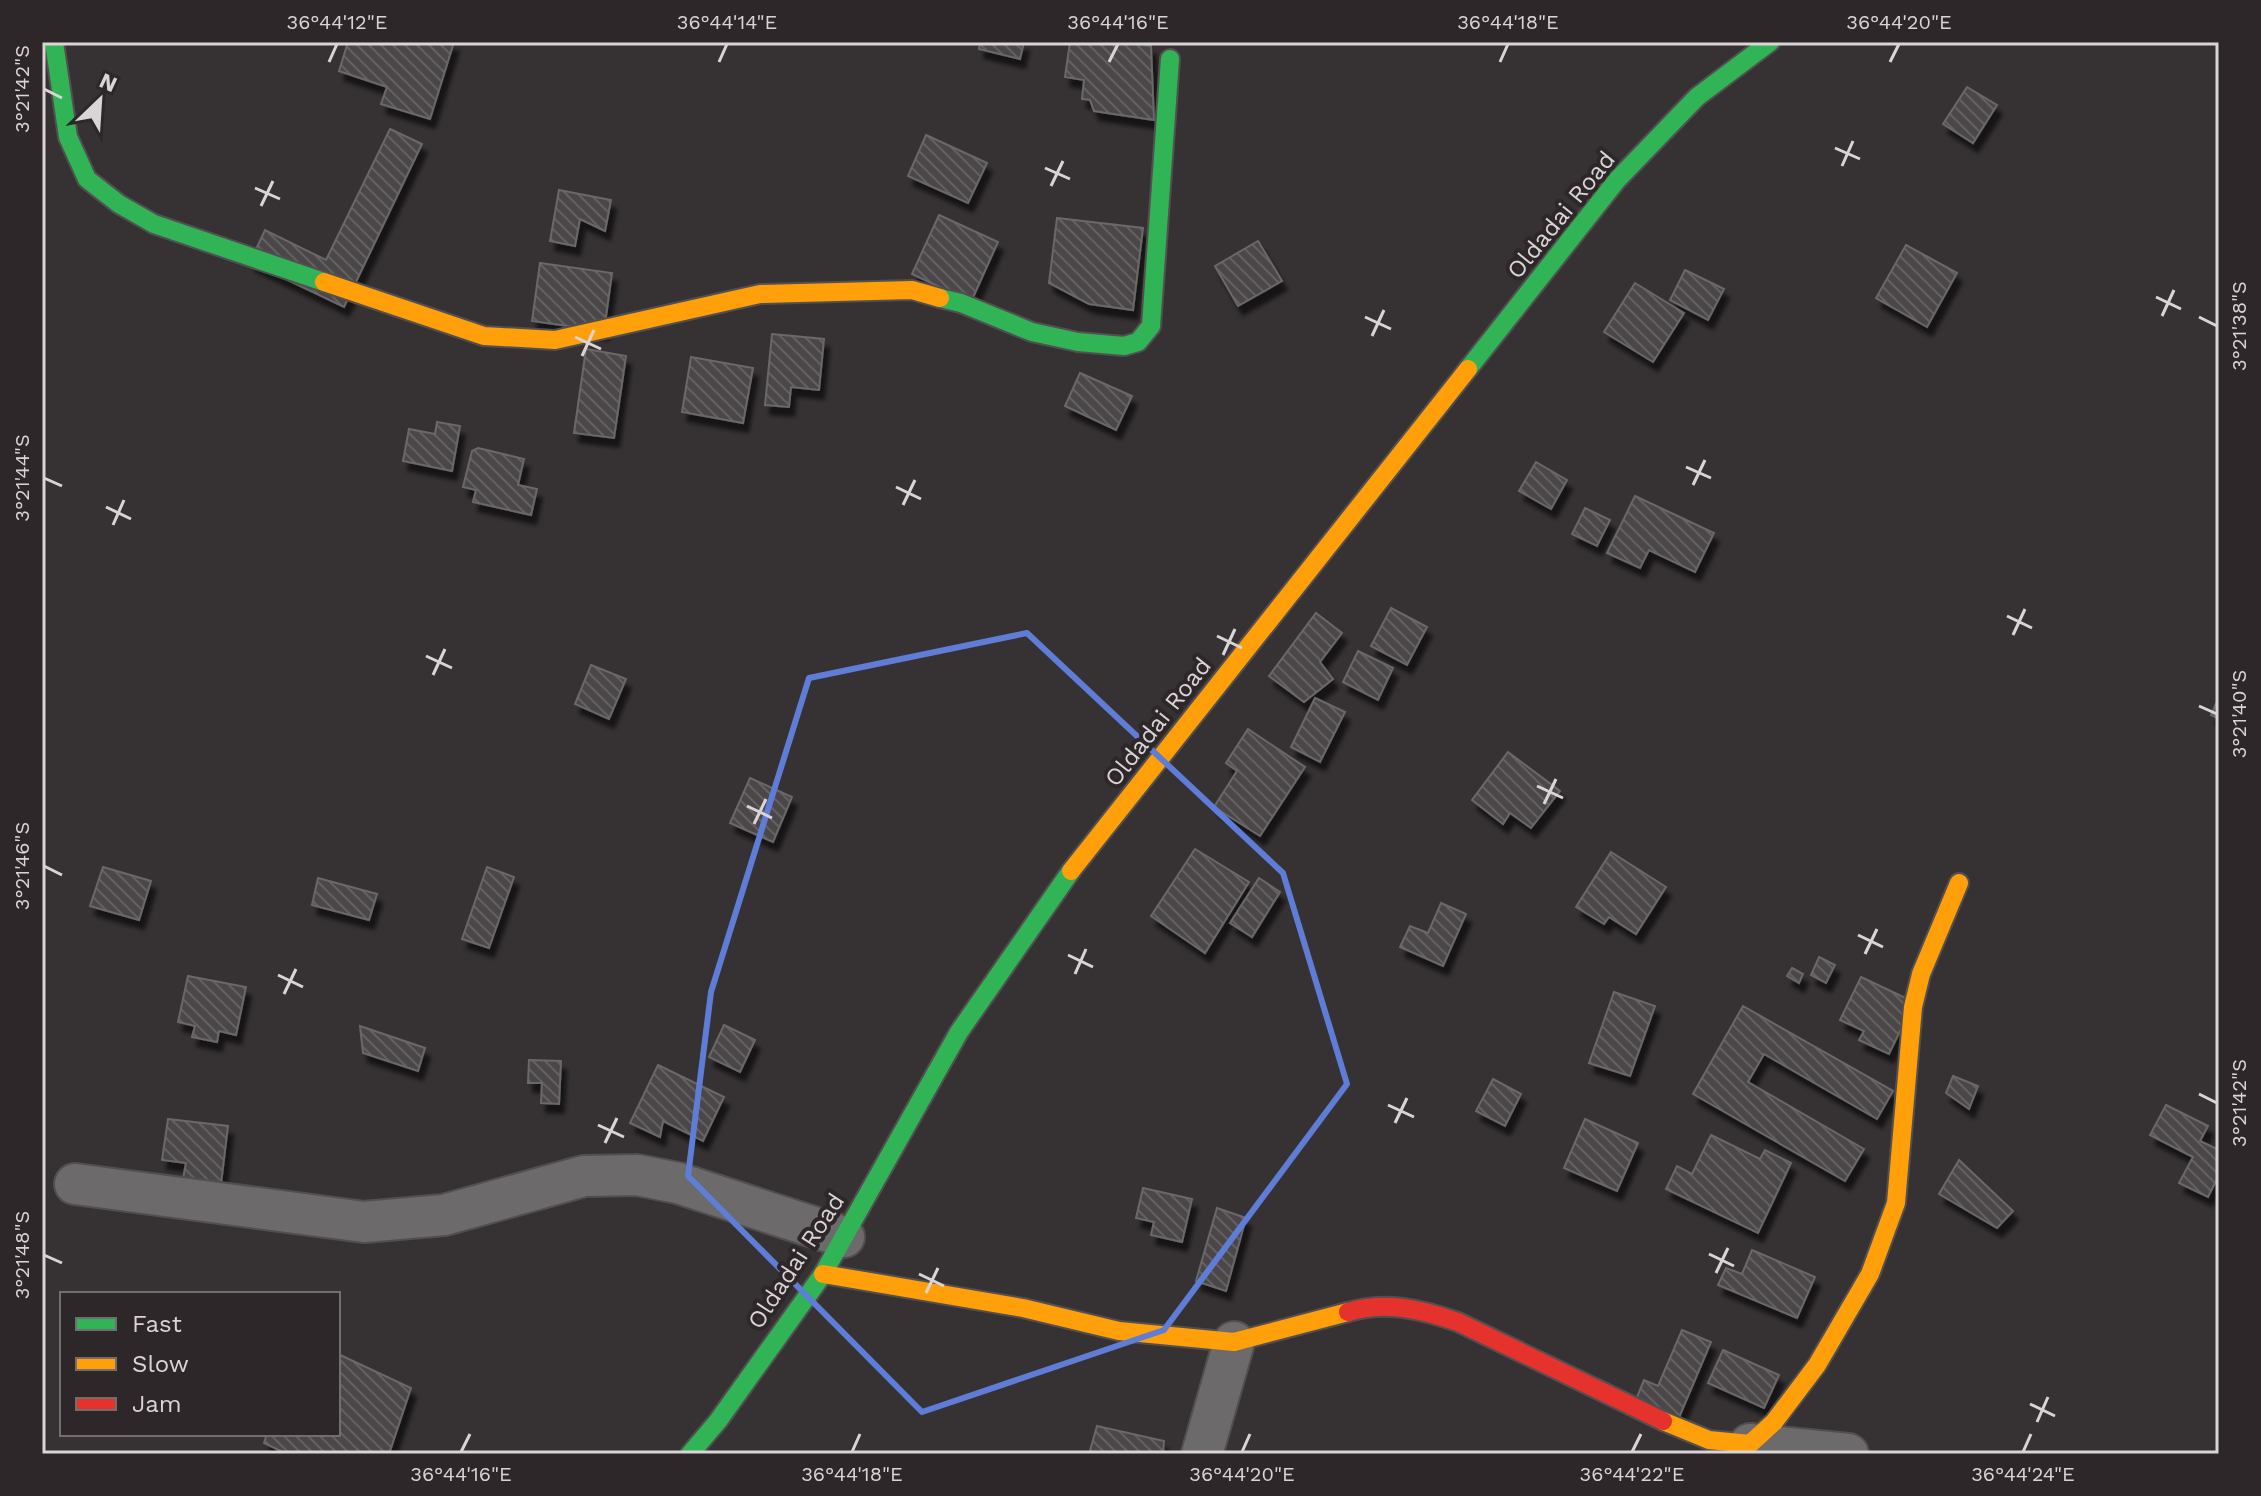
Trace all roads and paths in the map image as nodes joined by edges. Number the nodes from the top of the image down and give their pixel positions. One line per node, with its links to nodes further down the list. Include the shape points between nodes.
1 (54, 42): 3 (street, via 68,137 87,179 119,204 154,224 484,336 555,340 760,294 912,290 1053,338 1124,346 1138,342 1151,326)
2 (1770, 42): 6 (street, Oldadai Road, via 1697,97 1617,180 1060,885 959,1032)
3 (1170, 59)
4 (1959, 883): 9 (street, via 1913,1007 1896,1203 1870,1274 1817,1365 1774,1422)
5 (75, 1184): 6 (street, via 364,1222 444,1215 584,1176 637,1175 678,1183)
6 (844, 1237): 7 (street, Oldadai Road)
7 (823, 1274): 8 (street, via 1023,1308 1119,1331); 10 (street, Oldadai Road)
8 (1234, 1342): 9 (street, via 1370,1306 1413,1308 1458,1322 1671,1425 1709,1440); 11 (street)
9 (1750, 1444): 12 (street)
10 (690, 1454)
11 (1202, 1454)
12 (1848, 1454)

